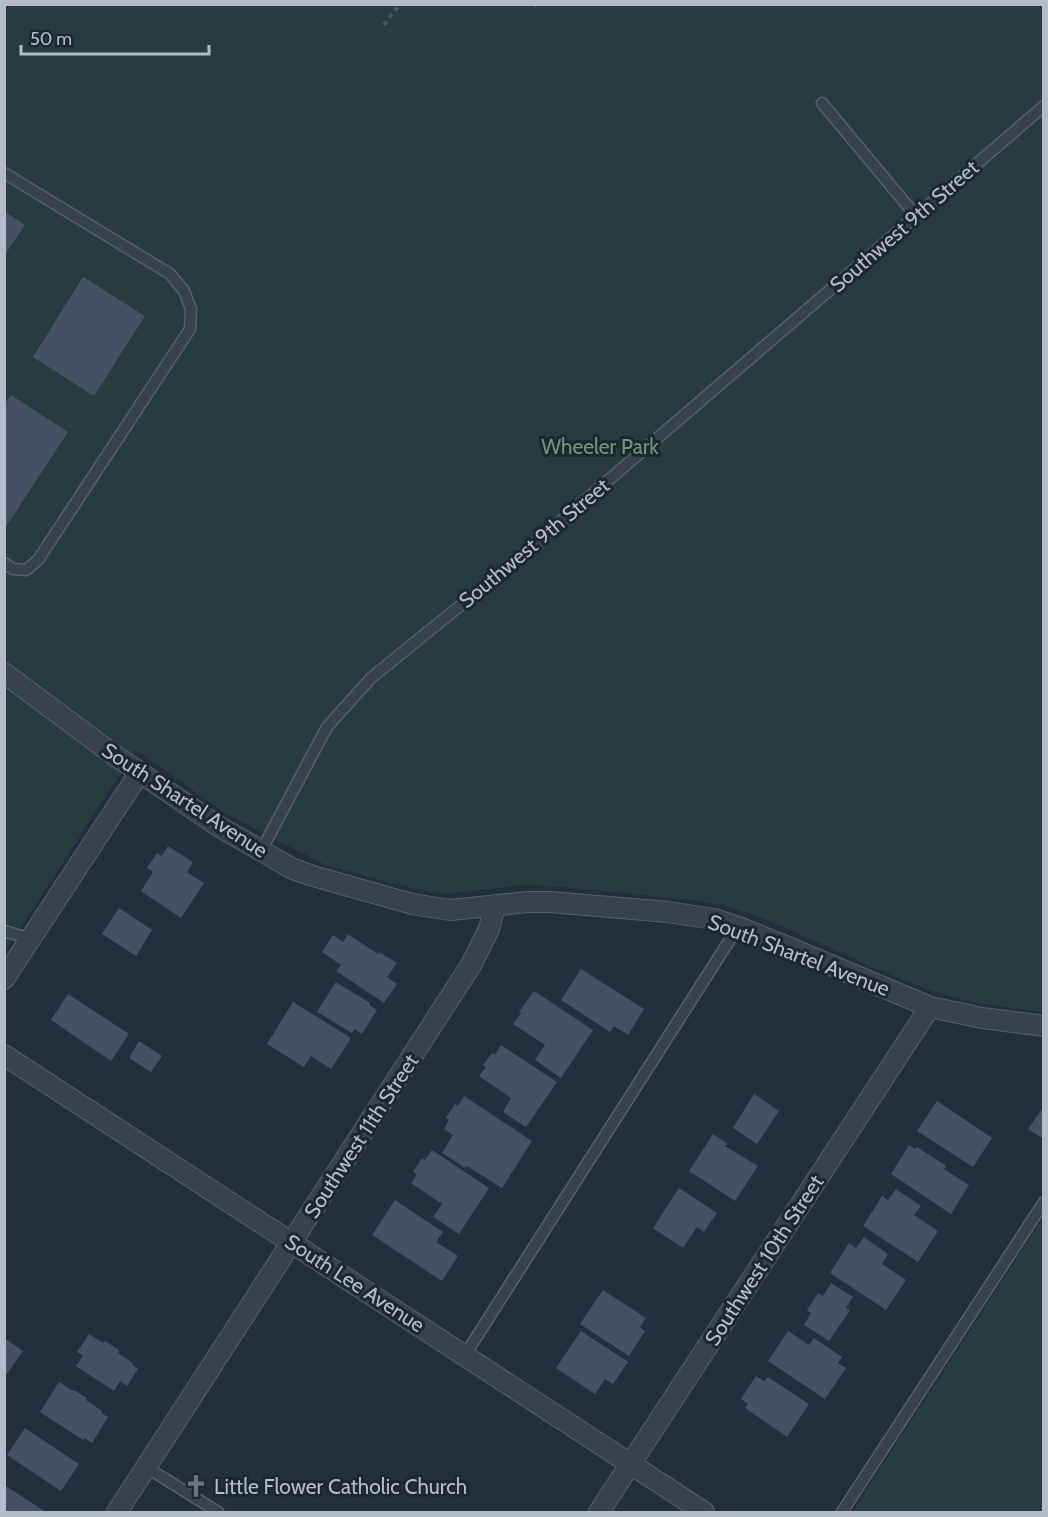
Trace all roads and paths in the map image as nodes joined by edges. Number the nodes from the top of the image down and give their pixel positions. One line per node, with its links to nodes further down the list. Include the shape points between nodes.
1 (400, 4): 2 (path)
2 (384, 25)
3 (822, 103): 6 (lane)
4 (1044, 106): 6 (lane, Southwest 9th Street)
5 (4, 173): 7 (lane, via 170,274 184,291 191,309 190,329 38,560 26,570)
6 (916, 216): 10 (lane, Southwest 9th Street, via 498,575 371,678 327,727)
7 (4, 563)
8 (4, 673): 9 (street, South Shartel Avenue)
9 (140, 772): 10 (street, South Shartel Avenue); 14 (street)
10 (261, 851): 11 (street, South Shartel Avenue, via 293,869 412,904 450,910)
11 (495, 905): 12 (street, South Shartel Avenue, via 528,902 599,906 694,916); 20 (street, Southwest 11th Street, via 489,929 471,965)
12 (738, 927): 16 (street, South Shartel Avenue); 21 (lane)
13 (4, 931): 14 (lane)
14 (31, 939): 15 (street)
15 (4, 980)
16 (930, 1007): 17 (street, South Shartel Avenue); 22 (street, Southwest 10th Street)
17 (1044, 1026)
18 (4, 1054): 20 (street, South Lee Avenue)
19 (1044, 1202): 28 (lane)
20 (293, 1242): 21 (street, South Lee Avenue); 23 (street, Southwest 11th Street)
21 (465, 1355): 22 (street, South Lee Avenue)
22 (631, 1463): 26 (street, Southwest 10th Street); 27 (street, South Lee Avenue)
23 (146, 1467): 24 (street, Southwest 11th Street); 25 (lane)
24 (117, 1512)
25 (218, 1512)
26 (599, 1512)
27 (704, 1512)
28 (842, 1512)

